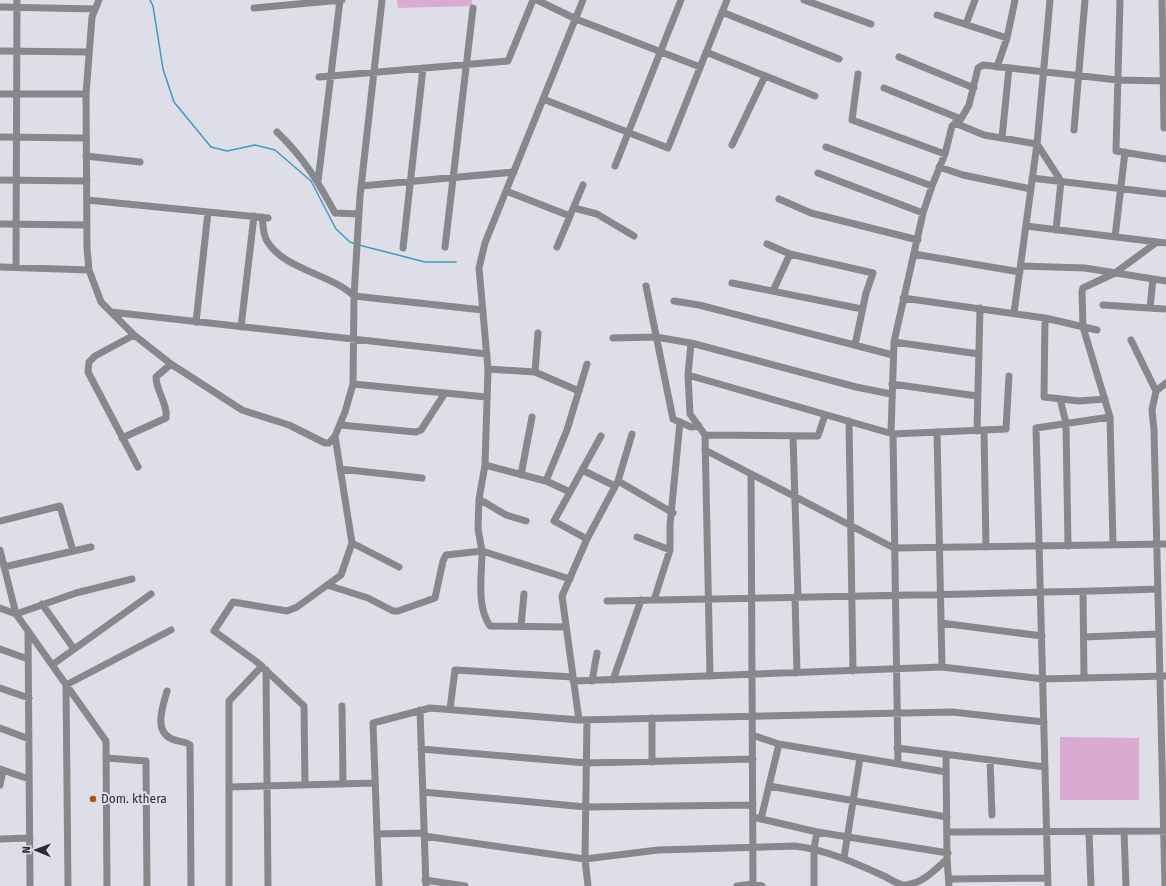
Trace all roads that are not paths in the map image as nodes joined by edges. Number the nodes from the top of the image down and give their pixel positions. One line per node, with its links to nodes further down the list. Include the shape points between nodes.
1 (99, 0): 20 (street)
2 (340, 0): 18 (street); 42 (street)
3 (382, 0): 39 (street)
4 (533, 0): 34 (street, via 508,61)
5 (537, 0): 23 (street)
6 (583, 0): 23 (street)
7 (681, 0): 30 (street)
8 (727, 0): 21 (street)
9 (804, 0): 24 (street)
10 (975, 0): 25 (street)
11 (1015, 0): 26 (street)
12 (1050, 0): 40 (street)
13 (1084, 0): 44 (street)
14 (1120, 0): 46 (street)
15 (1162, 0): 47 (street)
16 (17, 4): 17 (street); 20 (street); 28 (street)
17 (0, 7)
18 (254, 8)
19 (473, 8): 34 (street)
20 (95, 9): 29 (street)
21 (722, 12): 31 (street); 33 (street)
22 (937, 15): 25 (street)
23 (576, 19): 30 (street); 54 (street)
24 (871, 24)
25 (966, 24): 26 (street)
26 (1007, 38): 36 (street)
27 (0, 51): 28 (street)
28 (17, 51): 29 (street); 51 (street)
29 (89, 52): 52 (street)
30 (660, 52): 35 (street); 59 (street)
31 (706, 52): 35 (street); 43 (street)
32 (899, 57): 49 (street)
33 (839, 60)
34 (467, 64): 37 (street); 76 (street)
35 (700, 67): 59 (street, via 668,148)
36 (997, 67): 38 (street); 49 (street, via 980,66)
37 (423, 68): 39 (street); 83 (street)
38 (1009, 68): 40 (street); 63 (street)
39 (374, 72): 42 (street); 85 (street)
40 (1044, 72): 44 (street); 64 (street)
41 (858, 74): 68 (street, via 852,120)
42 (331, 76): 45 (street); 81 (street)
43 (765, 76): 53 (street); 65 (street)
44 (1077, 76): 46 (street); 57 (street)
45 (319, 77)
46 (1118, 80): 47 (street); 67 (street, via 1116,150)
47 (1165, 81): 56 (street)
48 (884, 88): 55 (street)
49 (974, 88): 55 (street, via 969,105)
50 (0, 94): 51 (street)
51 (17, 94): 52 (street); 61 (street)
52 (86, 94): 62 (street)
53 (815, 96)
54 (543, 98): 59 (street); 74 (street)
55 (958, 121): 63 (street, via 984,135); 68 (street, via 952,126)
56 (1164, 128)
57 (1074, 130)
58 (277, 132): 81 (street, via 298,152)
59 (628, 132): 72 (street)
60 (0, 137): 61 (street)
61 (16, 137): 62 (street); 79 (street)
62 (86, 138): 69 (street)
63 (1002, 138): 64 (street)
64 (1037, 144): 77 (street); 82 (street)
65 (732, 145)
66 (826, 147): 86 (street)
67 (1125, 152): 70 (street); 87 (street)
68 (944, 154): 73 (street)
69 (86, 156): 71 (street); 80 (street)
70 (1166, 159)
71 (140, 162)
72 (615, 166)
73 (939, 167): 86 (street); 88 (street, via 963,175)
74 (514, 172): 76 (street); 89 (street)
75 (818, 173): 95 (street)
76 (453, 178): 83 (street); 112 (street)
77 (1032, 178): 82 (street); 88 (street)
78 (0, 180): 79 (street)
79 (16, 180): 80 (street); 100 (street)
80 (87, 181): 92 (street)
81 (318, 181): 96 (street, via 335,213)
82 (1061, 181): 87 (street); 103 (street)
83 (410, 182): 85 (street); 111 (street)
84 (584, 185): 93 (street)
85 (361, 186): 96 (street)
86 (932, 186): 95 (street)
87 (1121, 188): 90 (street); 105 (street)
88 (1031, 189): 102 (street)
89 (506, 191): 97 (street); 133 (street, via 485,243 479,268)
90 (1166, 194)
91 (779, 199): 106 (street, via 811,213)
92 (87, 200): 94 (street); 101 (street)
93 (574, 208): 97 (street); 104 (street, via 597,214)
94 (208, 212): 98 (street); 137 (street)
95 (923, 213): 106 (street)
96 (359, 214): 125 (street)
97 (570, 216): 110 (street)
98 (262, 217): 125 (street, via 266,240 271,247 291,262 339,284); 138 (street)
99 (0, 224): 100 (street)
100 (16, 224): 101 (street); 116 (street)
101 (87, 225): 118 (street)
102 (1026, 226): 103 (street); 117 (street)
103 (1056, 230): 105 (street)
104 (634, 236)
105 (1115, 237): 107 (street)
106 (918, 240): 114 (street)
107 (1157, 242): 108 (street); 119 (street)
108 (1166, 243)
109 (767, 244): 113 (street)
110 (557, 247)
111 (403, 248)
112 (445, 248)
113 (790, 254): 124 (street); 132 (street, via 873,273)
114 (914, 254): 117 (street); 126 (street)
115 (0, 267): 116 (street)
116 (16, 268): 118 (street)
117 (1020, 269): 119 (street, via 1085,268); 135 (street)
118 (89, 270): 134 (street, via 101,302)
119 (1115, 273): 120 (street); 139 (street, via 1083,288)
120 (1153, 279): 121 (street); 130 (street)
121 (1166, 281)
122 (732, 282): 124 (street)
123 (646, 286): 143 (street)
124 (773, 291): 132 (street)
125 (354, 296): 133 (street); 145 (street)
126 (903, 298): 129 (street); 147 (street)
127 (674, 301): 149 (street, via 699,305)
128 (1103, 305): 130 (street)
129 (980, 308): 135 (street); 151 (street)
130 (1150, 308): 131 (street)
131 (1164, 308)
132 (862, 309): 149 (street)
133 (483, 310): 150 (street)
134 (111, 312): 137 (street); 142 (street)
135 (1014, 313): 136 (street)
136 (1045, 318): 139 (street); 168 (street, via 1044,397)
137 (196, 322): 138 (street)
138 (241, 327): 145 (street)
139 (1083, 327): 140 (street); 169 (street)
140 (1097, 330)
141 (538, 333): 156 (street)
142 (134, 335): 153 (street); 186 (street, via 95,356 89,362 88,372)
143 (656, 337): 144 (street); 148 (street); 173 (street, via 673,419)
144 (613, 338)
145 (353, 340): 150 (street); 160 (street)
146 (1131, 340): 163 (street)
147 (894, 342): 151 (street); 152 (street)
148 (691, 343): 157 (street); 165 (street)
149 (855, 345): 152 (street)
150 (487, 354): 155 (street)
151 (979, 354): 166 (street)
152 (893, 355): 161 (street)
153 (170, 364): 183 (street, via 242,410 289,425 325,444); 186 (street, via 156,377 156,386 167,413 166,418)
154 (587, 364): 162 (street)
155 (488, 369): 156 (street); 167 (street)
156 (535, 372): 162 (street)
157 (688, 375): 170 (street); 177 (street, via 690,414)
158 (1009, 376): 178 (street, via 1006,430)
159 (1166, 383): 163 (street)
160 (353, 384): 164 (street); 176 (street)
161 (892, 384): 165 (street); 166 (street)
162 (579, 391): 195 (street, via 567,430)
163 (1156, 391): 207 (street, via 1152,410)
164 (445, 393): 167 (street); 176 (street, via 421,430 416,432)
165 (891, 394): 181 (street)
166 (977, 396): 178 (street)
167 (486, 397): 188 (street)
168 (1060, 399): 169 (street); 175 (street)
169 (1105, 399): 172 (street)
170 (825, 414): 174 (street); 185 (street, via 818,436)
171 (532, 417): 192 (street)
172 (1110, 417): 175 (street); 209 (street)
173 (680, 422): 177 (street, via 691,427); 200 (street)
174 (849, 422): 181 (street); 203 (street)
175 (1066, 423): 211 (street, via 1036,428); 212 (street)
176 (340, 425): 183 (street)
177 (699, 426): 182 (street)
178 (980, 431): 179 (street); 213 (street)
179 (937, 432): 181 (street); 215 (street)
180 (632, 434): 196 (street)
181 (892, 434): 214 (street)
182 (705, 435): 185 (street); 187 (street)
183 (335, 436): 190 (street)
184 (601, 436): 191 (street)
185 (793, 436): 198 (street)
186 (122, 438): 189 (street)
187 (706, 450): 193 (street); 235 (street)
188 (485, 465): 192 (street); 199 (street)
189 (138, 467)
190 (340, 470): 194 (street); 206 (street)
191 (582, 470): 196 (street); 197 (street)
192 (521, 474): 195 (street)
193 (752, 474): 198 (street); 234 (street)
194 (422, 478)
195 (546, 481): 197 (street)
196 (617, 484): 200 (street); 205 (street)
197 (570, 492): 205 (street, via 554,521)
198 (795, 497): 203 (street); 233 (street)
199 (479, 499): 202 (street, via 506,515); 219 (street, via 478,529)
200 (673, 513): 217 (street, via 670,525)
201 (0, 521): 218 (street, via 60,506)
202 (526, 521)
203 (850, 526): 214 (street); 232 (street)
204 (637, 537): 217 (street)
205 (587, 539): 223 (street)
206 (352, 543): 221 (street); 224 (street, via 341,575)
207 (1157, 544): 208 (street); 209 (street); 225 (street)
208 (1166, 544)
209 (1113, 545): 212 (street)
210 (91, 546): 218 (street)
211 (1039, 546): 212 (street); 213 (street); 227 (street)
212 (1068, 546)
213 (986, 547): 215 (street)
214 (894, 548): 215 (street); 230 (street)
215 (939, 548): 231 (street)
216 (0, 550): 220 (street)
217 (670, 550): 237 (street)
218 (73, 551): 220 (street)
219 (482, 551): 223 (street); 224 (street, via 446,555 442,561 435,598 398,611); 243 (street, via 482,607 485,619 490,626)
220 (4, 567): 241 (street)
221 (399, 567)
222 (132, 579): 239 (street)
223 (570, 579): 244 (street, via 562,596)
224 (327, 585): 256 (street, via 297,607 286,610 233,602 214,631)
225 (1158, 589): 226 (street); 247 (street)
226 (1083, 592): 227 (street); 249 (street)
227 (1040, 593): 231 (street); 248 (street)
228 (151, 594): 251 (street)
229 (524, 594): 243 (street)
230 (895, 594): 231 (street); 232 (street); 257 (street)
231 (940, 594): 242 (street)
232 (852, 595): 233 (street); 258 (street)
233 (796, 597): 234 (street); 259 (street)
234 (752, 598): 235 (street); 260 (street)
235 (709, 599): 237 (street); 261 (street)
236 (642, 600): 237 (street); 238 (street); 266 (street)
237 (654, 600)
238 (607, 601)
239 (42, 604): 241 (street); 251 (street)
240 (0, 608): 241 (street)
241 (16, 614): 246 (street)
242 (941, 623): 248 (street); 255 (street)
243 (521, 626): 244 (street)
244 (566, 627): 264 (street)
245 (171, 630): 268 (street)
246 (28, 632): 253 (street); 254 (street)
247 (1159, 634): 249 (street); 262 (street)
248 (1042, 636): 265 (street)
249 (1084, 637): 263 (street)
250 (0, 649): 253 (street)
251 (74, 650): 254 (street)
252 (597, 653): 267 (street)
253 (28, 659): 271 (street)
254 (52, 665): 268 (street)
255 (942, 667): 257 (street); 265 (street)
256 (264, 668): 303 (street, via 304,706); 304 (street); 306 (street, via 229,701)
257 (896, 669): 258 (street); 275 (street)
258 (853, 670): 259 (street)
259 (797, 673): 260 (street)
260 (752, 674): 261 (street); 276 (street)
261 (710, 676): 266 (street)
262 (1163, 676): 263 (street); 278 (street)
263 (1084, 678): 265 (street)
264 (573, 679): 267 (street); 273 (street, via 454,670); 279 (street)
265 (1043, 679): 281 (street)
266 (613, 680): 267 (street)
267 (592, 681)
268 (66, 684): 289 (street, via 106,740); 336 (street)
269 (0, 688): 271 (street)
270 (167, 691): 339 (street, via 161,716 163,729 171,739 190,745)
271 (28, 698): 284 (street)
272 (342, 706): 301 (street)
273 (450, 709): 274 (street); 279 (street)
274 (420, 710): 287 (street); 300 (street, via 373,723)
275 (897, 713): 276 (street); 281 (street, via 952,712); 286 (street)
276 (752, 716): 277 (street); 283 (street)
277 (652, 718): 280 (street); 293 (street)
278 (1164, 719): 316 (street)
279 (579, 720): 280 (street)
280 (587, 720): 294 (street)
281 (1044, 722): 296 (street)
282 (0, 728): 284 (street)
283 (752, 735): 285 (street); 291 (street)
284 (29, 738): 299 (street)
285 (779, 744): 290 (street); 305 (street)
286 (897, 748): 288 (street); 295 (street)
287 (421, 749): 294 (street); 307 (street)
288 (946, 754): 292 (street); 298 (street)
289 (106, 758): 337 (street); 338 (street, via 146,761)
290 (860, 758): 295 (street); 308 (street)
291 (753, 759): 293 (street); 309 (street)
292 (990, 760): 296 (street); 311 (street)
293 (652, 762): 294 (street)
294 (586, 763): 310 (street)
295 (898, 764): 298 (street)
296 (1046, 767): 319 (street)
297 (1, 769): 299 (street); 302 (street)
298 (946, 772): 313 (street)
299 (29, 780): 324 (street)
300 (375, 782): 301 (street); 321 (street)
301 (343, 783): 303 (street)
302 (0, 785)
303 (305, 785): 304 (street)
304 (267, 786): 306 (street); 341 (street)
305 (769, 786): 308 (street); 314 (street)
306 (229, 787): 340 (street)
307 (422, 792): 310 (street); 322 (street)
308 (853, 801): 313 (street); 323 (street)
309 (753, 805): 310 (street); 312 (street)
310 (586, 807): 330 (street)
311 (992, 815)
312 (753, 817): 314 (street); 326 (street)
313 (947, 817): 318 (street)
314 (761, 819): 317 (street)
315 (1124, 831): 316 (street); 320 (street); 351 (street)
316 (1165, 831): 352 (street)
317 (817, 832): 323 (street); 327 (street)
318 (947, 832): 319 (street); 328 (street)
319 (1047, 832): 320 (street); 331 (street)
320 (1089, 832): 350 (street)
321 (377, 834): 322 (street); 342 (street)
322 (424, 834): 330 (street); 332 (street)
323 (847, 837): 328 (street); 329 (street)
324 (30, 838): 325 (street); 335 (street)
325 (0, 839)
326 (753, 846): 327 (street, via 795,846); 330 (street, via 658,850); 334 (street)
327 (814, 849): 329 (street); 347 (street)
328 (947, 856): 333 (street); 348 (street, via 925,878)
329 (844, 858): 348 (street)
330 (585, 859): 344 (street)
331 (1047, 878): 333 (street); 349 (street)
332 (425, 883): 343 (street)
333 (949, 883)
334 (753, 884): 345 (street); 346 (street)
335 (30, 886)
336 (68, 886)
337 (107, 886)
338 (147, 886)
339 (191, 886)
340 (229, 886)
341 (268, 886)
342 (379, 886)
343 (465, 886)
344 (588, 886)
345 (737, 886)
346 (762, 886)
347 (814, 886)
348 (904, 886)
349 (1048, 886)
350 (1090, 886)
351 (1126, 886)
352 (1165, 886)

